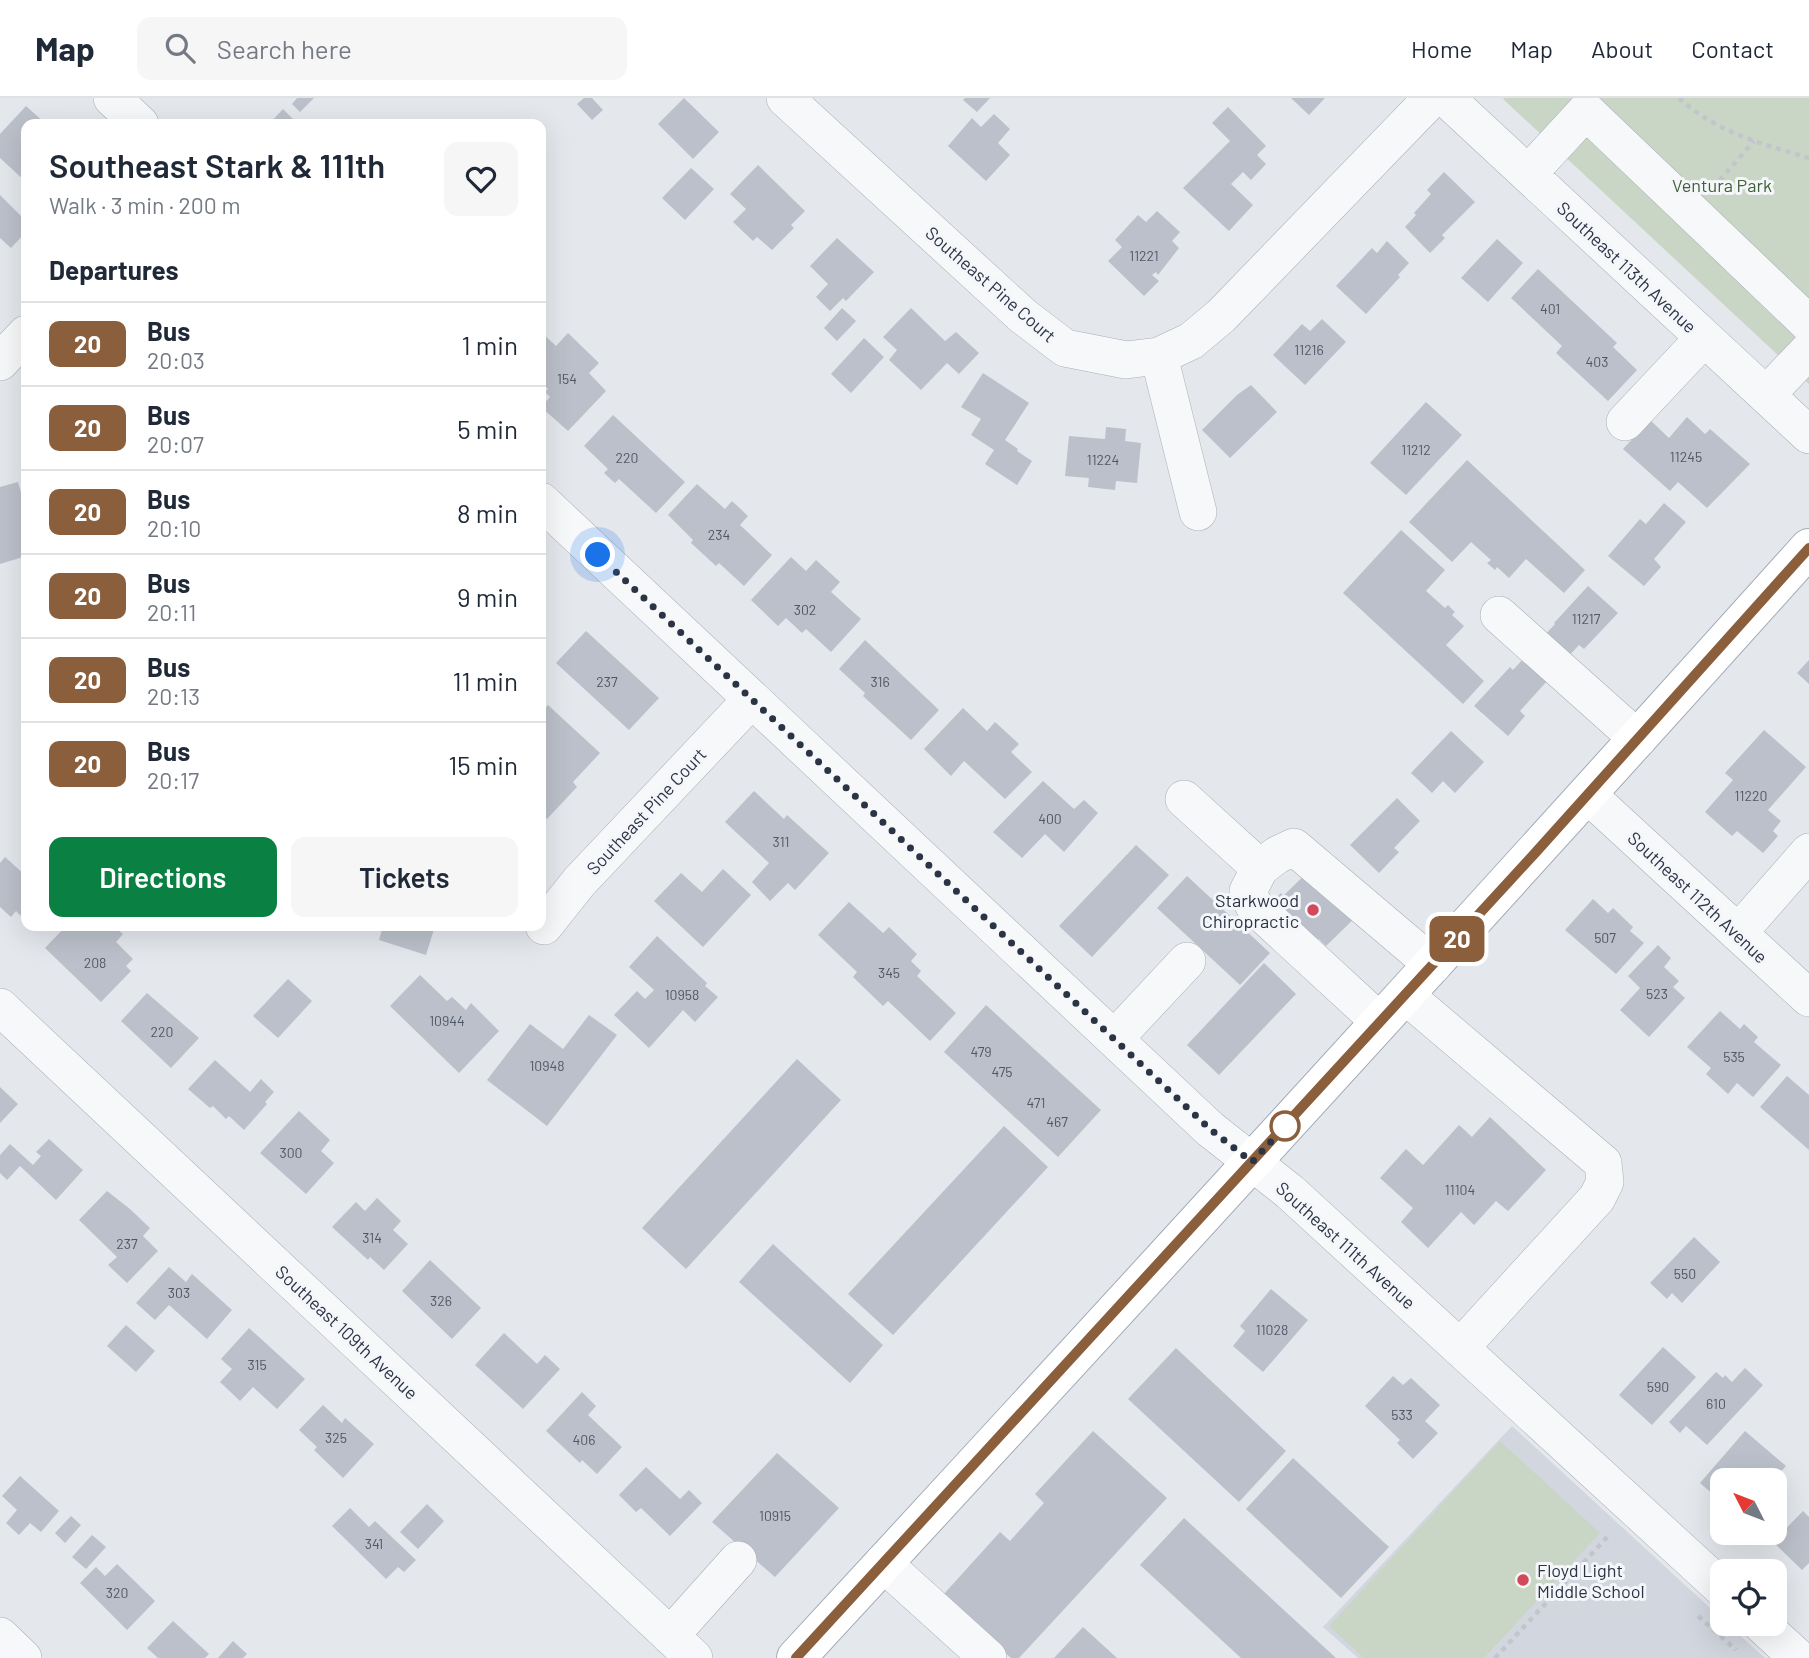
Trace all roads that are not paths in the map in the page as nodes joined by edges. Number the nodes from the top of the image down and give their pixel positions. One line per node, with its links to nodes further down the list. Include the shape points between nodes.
1 (112, 98): 5 (street)
2 (785, 98): 11 (street, Southeast Pine Court, via 1023,316 1065,348 1126,360)
3 (1432, 98): 11 (street, Southeast Pine Court, via 1221,316 1191,341)
4 (1446, 98): 6 (street, Southeast 113th Avenue)
5 (135, 119)
6 (1528, 174): 7 (street, via 1586,111); 8 (street, Southeast 113th Avenue)
7 (1809, 324)
8 (1704, 338): 13 (street, Southeast 113th Avenue); 14 (street)
9 (21, 339): 12 (street)
10 (1809, 350): 13 (street)
11 (1159, 356): 17 (street)
12 (0, 362)
13 (1766, 395): 15 (street, Southeast 113th Avenue)
14 (1625, 422)
15 (1809, 435)
16 (546, 506): 20 (street, Southeast 111th Avenue)
17 (1198, 512)
18 (1809, 548): 21 (main road)
19 (1499, 615): 21 (street)
20 (752, 699): 26 (street, Southeast Pine Court, via 579,882); 33 (street, Southeast 111th Avenue)
21 (1638, 739): 22 (main road)
22 (1588, 795): 27 (street, Southeast 112th Avenue); 29 (main road)
23 (1184, 799): 25 (street)
24 (1809, 852): 27 (street)
25 (1260, 868): 29 (street, via 1294,847); 32 (street, via 1248,891 1254,906)
26 (546, 923)
27 (1738, 933): 30 (street, Southeast 112th Avenue)
28 (1187, 961): 33 (street)
29 (1433, 965): 32 (main road)
30 (1809, 998)
31 (0, 1007): 41 (street, Southeast 109th Avenue)
32 (1393, 1009): 34 (main road); 35 (street, via 1603,1163 1605,1182 1597,1198)
33 (1114, 1039): 34 (street, Southeast 111th Avenue)
34 (1252, 1162): 35 (street, Southeast 111th Avenue); 37 (main road)
35 (1460, 1348): 38 (street, Southeast 111th Avenue)
36 (738, 1560): 41 (street)
37 (883, 1563): 44 (main road); 45 (street)
38 (1710, 1577)
39 (0, 1636): 43 (street)
40 (1775, 1636): 46 (street)
41 (682, 1647)
42 (1809, 1651): 46 (street)
43 (23, 1658)
44 (796, 1658)
45 (988, 1658)
46 (1800, 1658)

